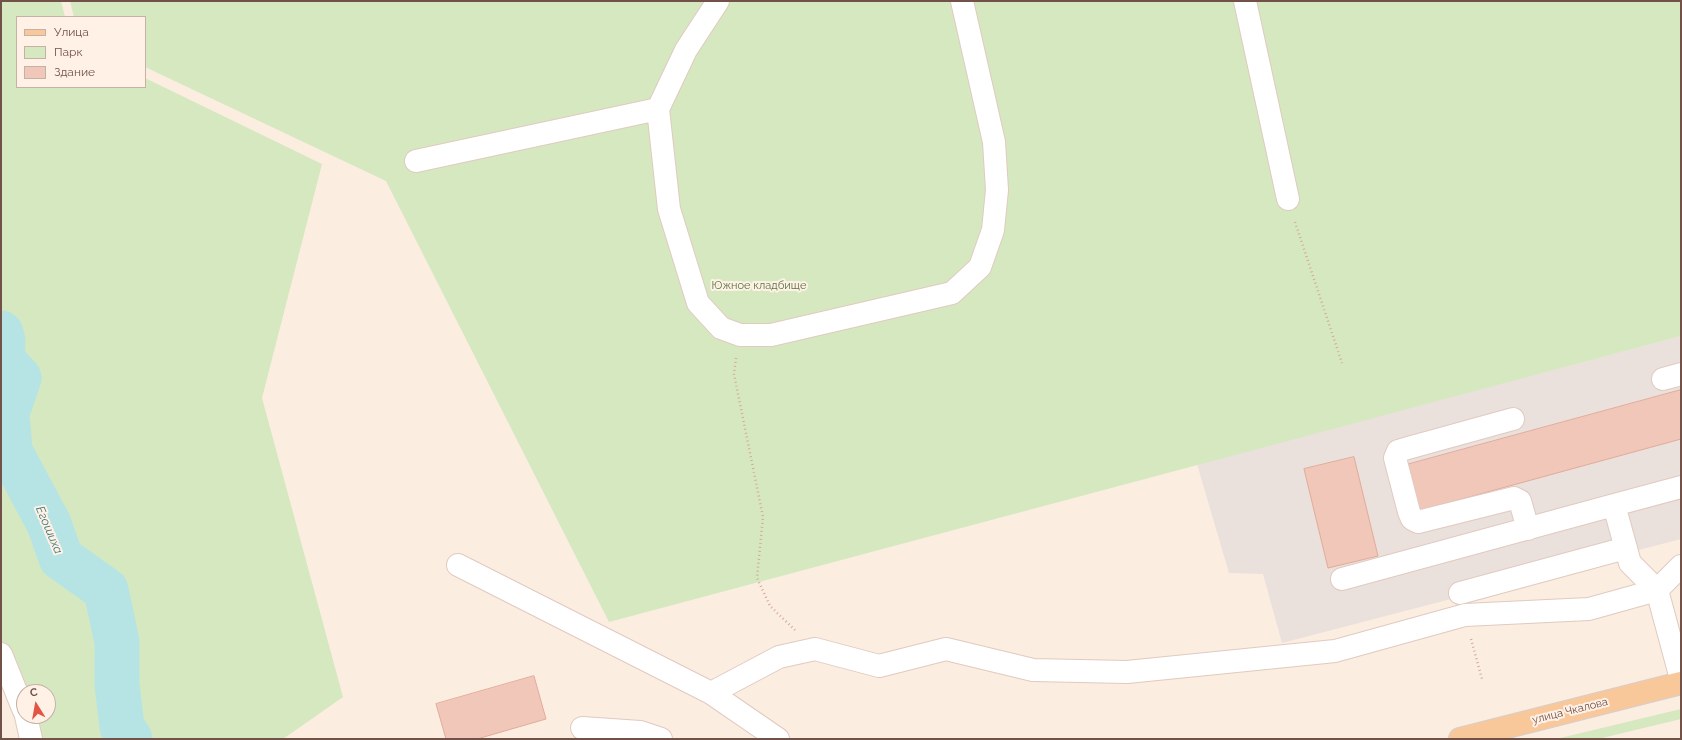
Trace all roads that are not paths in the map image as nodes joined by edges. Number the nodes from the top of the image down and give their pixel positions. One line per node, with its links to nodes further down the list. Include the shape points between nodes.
1 (718, 1): 4 (lane, via 686,50)
2 (962, 1): 4 (lane, via 994,142 997,182 993,230 980,267 952,293 771,335 740,335 721,328 698,303 669,209)
3 (1245, 1): 6 (lane)
4 (658, 109): 5 (lane)
5 (416, 161)
6 (1288, 199)
7 (1513, 419): 10 (lane, via 1398,451 1395,458 1412,519 1418,522 1514,498 1520,501)
8 (1681, 487): 9 (lane)
9 (1614, 505): 10 (lane); 11 (lane)
10 (1528, 529): 14 (lane)
11 (1626, 548): 15 (lane, via 1630,563); 16 (lane)
12 (458, 565): 21 (lane)
13 (1681, 566): 15 (lane)
14 (1342, 579)
15 (1657, 590): 18 (lane); 21 (lane, via 1589,609 1466,615 1335,651 1127,672 1032,670 946,649 879,666 815,650 779,657)
16 (1460, 593)
17 (1, 654): 20 (lane)
18 (1681, 679)
19 (1681, 683): 27 (main road, улица Чкалова)
20 (16, 692)
21 (710, 693): 26 (lane)
22 (28, 724): 24 (lane)
23 (582, 728): 25 (lane, via 640,732)
24 (31, 739)
25 (661, 739)
26 (778, 739)
27 (1460, 739)

